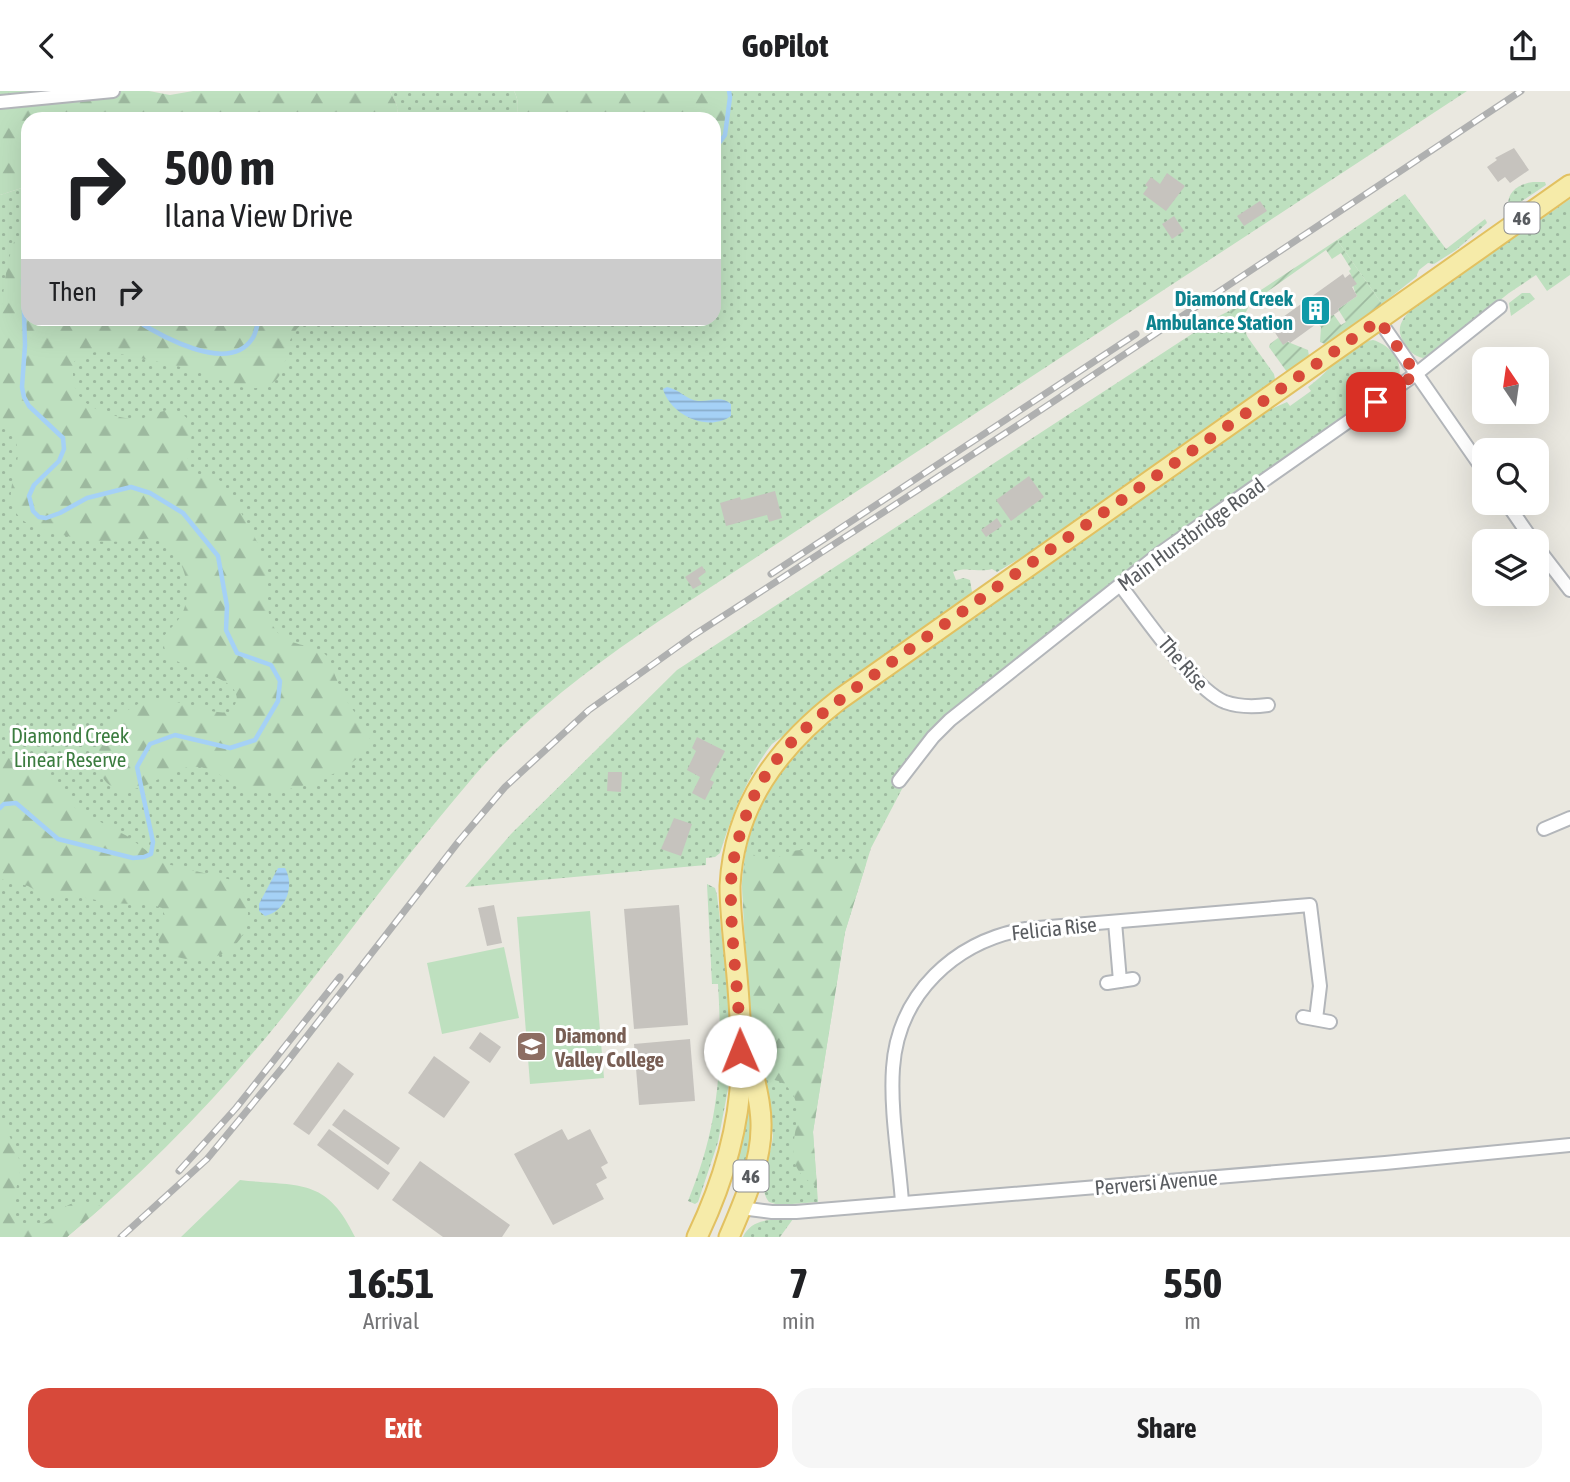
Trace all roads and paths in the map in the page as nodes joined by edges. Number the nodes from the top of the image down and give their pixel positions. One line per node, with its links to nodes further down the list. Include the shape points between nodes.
1 (113, 91): 2 (street)
2 (0, 103)
3 (1570, 185): 5 (main road, 46)
4 (1500, 307): 6 (street, Main Hurstbridge Road)
5 (1379, 320): 6 (street); 17 (main road, 46, via 840,699 783,750 751,803 733,865 730,885)
6 (1416, 374): 7 (street); 9 (street, Main Hurstbridge Road)
7 (1472, 454)
8 (1549, 563): 10 (street)
9 (1120, 585): 11 (street, The Rise, via 1209,692 1235,705); 12 (street, Main Hurstbridge Road, via 944,725)
10 (1570, 590)
11 (1268, 705)
12 (900, 781)
13 (1570, 818): 14 (street)
14 (1544, 829)
15 (1115, 922): 16 (street, via 1113,982); 18 (street, Felicia Rise, via 1310,905 1320,986 1309,1018); 20 (street, Felicia Rise, via 998,935 952,958 922,989 902,1024 892,1070)
16 (1133, 979)
17 (740, 1007): 21 (main road, 46, via 741,1074 736,1114); 22 (main road, 46, via 761,1128)
18 (1330, 1022)
19 (1570, 1146): 20 (street, Perversi Avenue)
20 (902, 1202): 22 (street, Perversi Avenue, via 789,1212)
21 (713, 1203): 22 (main road); 23 (main road, 46)
22 (741, 1208): 24 (main road, 46)
23 (697, 1237)
24 (729, 1237)

